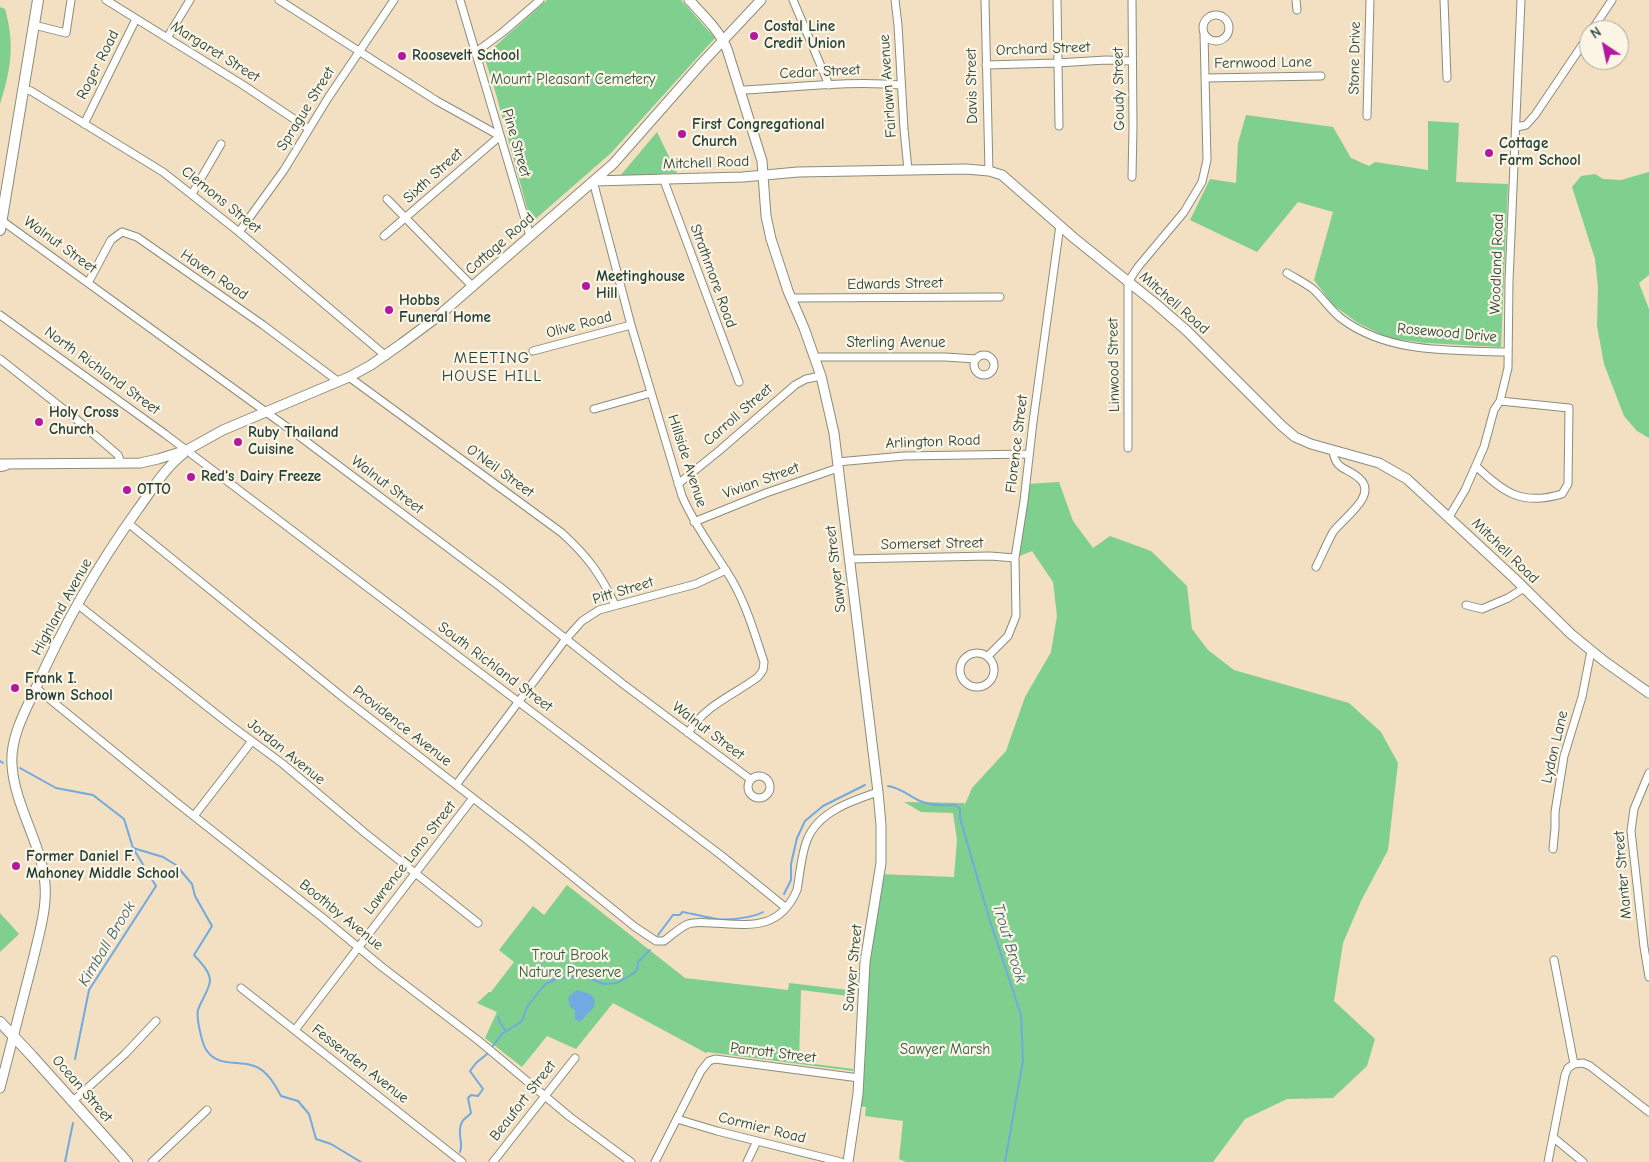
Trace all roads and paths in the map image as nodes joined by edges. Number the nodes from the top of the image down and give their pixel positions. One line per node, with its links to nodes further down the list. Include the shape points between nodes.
1 (38, 0): 24 (main road)
2 (70, 0): 24 (street, via 66,33)
3 (106, 0): 22 (street, Margaret Street)
4 (190, 0): 26 (street)
5 (279, 0): 30 (street)
6 (394, 0): 30 (street, Sprague Street)
7 (460, 0): 31 (street, Pine Street)
8 (540, 0): 31 (street)
9 (689, 0): 27 (street, Sawyer Street)
10 (760, 0): 27 (street, Cottage Road)
11 (793, 0): 39 (street)
12 (895, 0): 40 (street, Fairlawn Avenue)
13 (985, 0): 35 (street, Davis Street)
14 (1057, 0): 34 (street)
15 (1132, 0): 33 (street, Goudy Street)
16 (1296, 0): 21 (street)
17 (1370, 0): 43 (street, Stone Drive)
18 (1444, 0): 38 (street)
19 (1521, 0): 46 (street, Woodland Road)
20 (1612, 0): 23 (street)
21 (1296, 10)
22 (136, 20): 26 (street, Margaret Street); 44 (street, Roger Road)
23 (1599, 20)
24 (34, 25): 41 (main road)
25 (1204, 33): 28 (street, via 1209,39); 28 (street, via 1203,25 1208,18 1215,15 1223,17 1229,28 1226,37); 32 (street)
26 (167, 38): 47 (street, Margaret Street)
27 (724, 40): 42 (street, Sawyer Street); 55 (street, Cottage Road, via 616,160)
28 (1218, 41): 32 (street)
29 (1579, 49): 46 (street, via 1535,115 1526,125)
30 (359, 51): 47 (street, Sprague Street); 48 (street, via 437,101)
31 (476, 52): 48 (street, Pine Street)
32 (1205, 56): 37 (street)
33 (1132, 61): 34 (street, Orchard Street); 53 (street, Goudy Street)
34 (1057, 64): 35 (street, Orchard Street); 45 (street)
35 (986, 65): 51 (street, Davis Street)
36 (1321, 76): 37 (street, Fernwood Lane)
37 (1206, 78): 65 (street, via 1207,160 1202,182 1184,212)
38 (1447, 78)
39 (829, 85): 40 (street, Cedar Street); 42 (street, Cedar Street)
40 (901, 85): 50 (street, Fairlawn Avenue)
41 (23, 89): 44 (street, Clemons Street); 59 (main road)
42 (740, 90): 52 (street, Sawyer Street, via 757,142)
43 (1367, 116)
44 (84, 124): 56 (street, Clemons Street, via 163,172)
45 (1059, 126)
46 (1517, 127): 73 (street, Woodland Road)
47 (309, 129): 61 (street, Sprague Street)
48 (500, 136): 58 (street, Sixth Street); 63 (street, Pine Street)
49 (221, 144): 56 (street)
50 (908, 170): 51 (street, Mitchell Road); 52 (street, Mitchell Road)
51 (989, 171): 60 (street, Mitchell Road, via 1009,180)
52 (763, 175): 54 (street, Mitchell Road); 69 (street, Sawyer Street, via 771,239)
53 (1132, 177)
54 (663, 178): 55 (street, Mitchell Road); 81 (street, Strathmore Road)
55 (593, 181): 63 (street, Cottage Road); 71 (street, Hillside Avenue)
56 (192, 194): 61 (street, Clemons Street)
57 (387, 199): 58 (street)
58 (406, 218): 62 (street, Sixth Street); 67 (street)
59 (1, 225): 66 (street, Walnut Street)
60 (1060, 225): 65 (street, Mitchell Road); 89 (street, Florence Street)
61 (239, 232): 74 (street, Clemons Street)
62 (384, 236)
63 (530, 236): 67 (street, Cottage Road)
64 (1287, 273): 73 (street, Rosewood Drive, via 1312,289 1340,318 1366,335 1429,349)
65 (1128, 282): 86 (street, Linwood Street); 88 (street, Mitchell Road, via 1187,331 1269,416 1295,436)
66 (88, 283): 80 (street, Haven Road, via 111,240 122,232 137,237); 85 (street, Walnut Street)
67 (473, 286): 74 (street, Cottage Road)
68 (1000, 297): 69 (street, Edwards Street)
69 (791, 298): 75 (street, Sawyer Street)
70 (0, 315): 87 (street, North Richland Street)
71 (631, 326): 72 (street, Olive Road); 82 (street, Hillside Avenue)
72 (533, 351)
73 (1507, 352): 83 (street, Woodland Road, via 1508,368)
74 (386, 356): 79 (street, Cottage Road)
75 (815, 357): 76 (street, Sterling Avenue); 78 (street, Sawyer Street)
76 (976, 358)
77 (0, 359): 90 (street, via 76,419 118,456)
78 (821, 376): 92 (street, Sawyer Street); 94 (street, Carroll Street, via 795,384)
79 (349, 377): 80 (street, Cottage Road); 104 (street, O'Neil Street, via 562,533 591,563)
80 (339, 382): 85 (street, Cottage Road)
81 (738, 382)
82 (651, 393): 84 (street); 94 (street, Hillside Avenue)
83 (1500, 401): 93 (street, Woodland Road, via 1494,410); 93 (street, via 1569,408 1568,484 1562,494 1549,498 1519,497 1508,493)
84 (594, 409)
85 (266, 412): 87 (street, Cottage Road); 106 (street, Walnut Street)
86 (1128, 448)
87 (187, 450): 90 (street, Cottage Road, via 146,462); 97 (street, Highland Avenue, via 160,477); 111 (street, South Richland Street)
88 (1333, 450): 95 (street, Mitchell Road, via 1386,467 1407,479); 100 (street, via 1338,465 1360,478 1366,488 1360,504 1334,532)
89 (1029, 454): 92 (street, Arlington Road, via 904,456); 98 (street, Florence Street)
90 (121, 463): 91 (street, Cottage Road)
91 (2, 465)
92 (838, 465): 96 (street, Vivian Street); 99 (street, Sawyer Street)
93 (1476, 466): 95 (street, Woodland Road)
94 (678, 484): 96 (street, Hillside Avenue)
95 (1449, 517): 102 (street, Mitchell Road)
96 (694, 522): 101 (street, Hillside Avenue)
97 (128, 523): 103 (street, Highland Avenue); 116 (street, Providence Avenue)
98 (1015, 558): 99 (street, Somerset Street); 108 (street, Florence Street, via 1014,623 1008,636)
99 (849, 559): 117 (street, Sawyer Street)
100 (1316, 567)
101 (726, 570): 104 (street, Pitt Street, via 696,584); 112 (street, Hillside Avenue, via 742,598 764,662 763,670 758,677 707,710)
102 (1524, 588): 105 (street, via 1482,609); 107 (street, Mitchell Road)
103 (76, 604): 109 (street, Highland Avenue); 113 (street, Jordan Avenue)
104 (615, 605): 106 (street, Pitt Street, via 598,610 582,621)
105 (1466, 606)
106 (566, 640): 111 (street, Pitt Street); 112 (street, Walnut Street)
107 (1591, 651): 110 (street, Mitchell Road); 120 (street, Lydon Lane, via 1582,697 1564,756)
108 (988, 656): 108 (street, via 974,653 964,659 960,672 968,684 980,686 990,681 994,665)
109 (36, 688): 119 (street, Boothby Avenue); 131 (street, Highland Avenue, via 15,739 12,764 18,795 39,849 45,902)
110 (1649, 693)
111 (519, 703): 116 (street, Pitt Street); 122 (street, South Richland Street)
112 (688, 733): 115 (street, Walnut Street)
113 (252, 741): 119 (street); 121 (street, Jordan Avenue)
114 (1649, 773): 126 (street, Manter Street, via 1634,810 1631,832)
115 (750, 780)
116 (456, 785): 118 (street, Providence Avenue)
117 (878, 792): 122 (street, via 844,805 814,825 806,841 797,890); 134 (street, Sawyer Street, via 881,864 865,962)
118 (473, 798): 121 (street, Lawrence Lano Street); 122 (street, Providence Avenue, via 635,928 656,941 664,941 686,925 697,922 744,926 764,923)
119 (194, 816): 124 (street, Boothby Avenue)
120 (1553, 850)
121 (417, 873): 123 (street, Jordan Avenue); 124 (street, Lawrence Lano Street)
122 (786, 907)
123 (478, 923)
124 (359, 947): 130 (street, Lawrence Lano Street); 136 (street, Boothby Avenue)
125 (1554, 960): 133 (street)
126 (1649, 977)
127 (241, 988): 130 (street, Fessenden Avenue)
128 (156, 1021): 137 (street)
129 (0, 1022): 131 (main road, Ocean Street)
130 (295, 1030): 145 (street, Fessenden Avenue)
131 (14, 1037): 135 (street, Highland Avenue); 137 (main road, Ocean Street)
132 (575, 1058): 136 (street, Beaufort Street)
133 (1574, 1064): 139 (street, via 1590,1066); 141 (street, via 1565,1075)
134 (859, 1078): 140 (street, Parrott Street, via 715,1059 701,1071); 151 (street, Sawyer Street)
135 (0, 1088)
136 (546, 1097): 146 (street, Beaufort Street); 147 (street, Boothby Avenue)
137 (72, 1102): 143 (main road, Ocean Street)
138 (207, 1110): 144 (street)
139 (1649, 1112)
140 (677, 1119): 142 (street, Cormier Road); 148 (street, Parrott Street)
141 (1554, 1138): 152 (street); 153 (street)
142 (757, 1141): 149 (street); 150 (street, Cormier Road)
143 (127, 1162)
144 (152, 1162)
145 (462, 1162)
146 (493, 1162)
147 (630, 1162)
148 (654, 1162)
149 (747, 1162)
150 (840, 1162)
151 (848, 1162)
152 (1548, 1162)
153 (1583, 1162)

